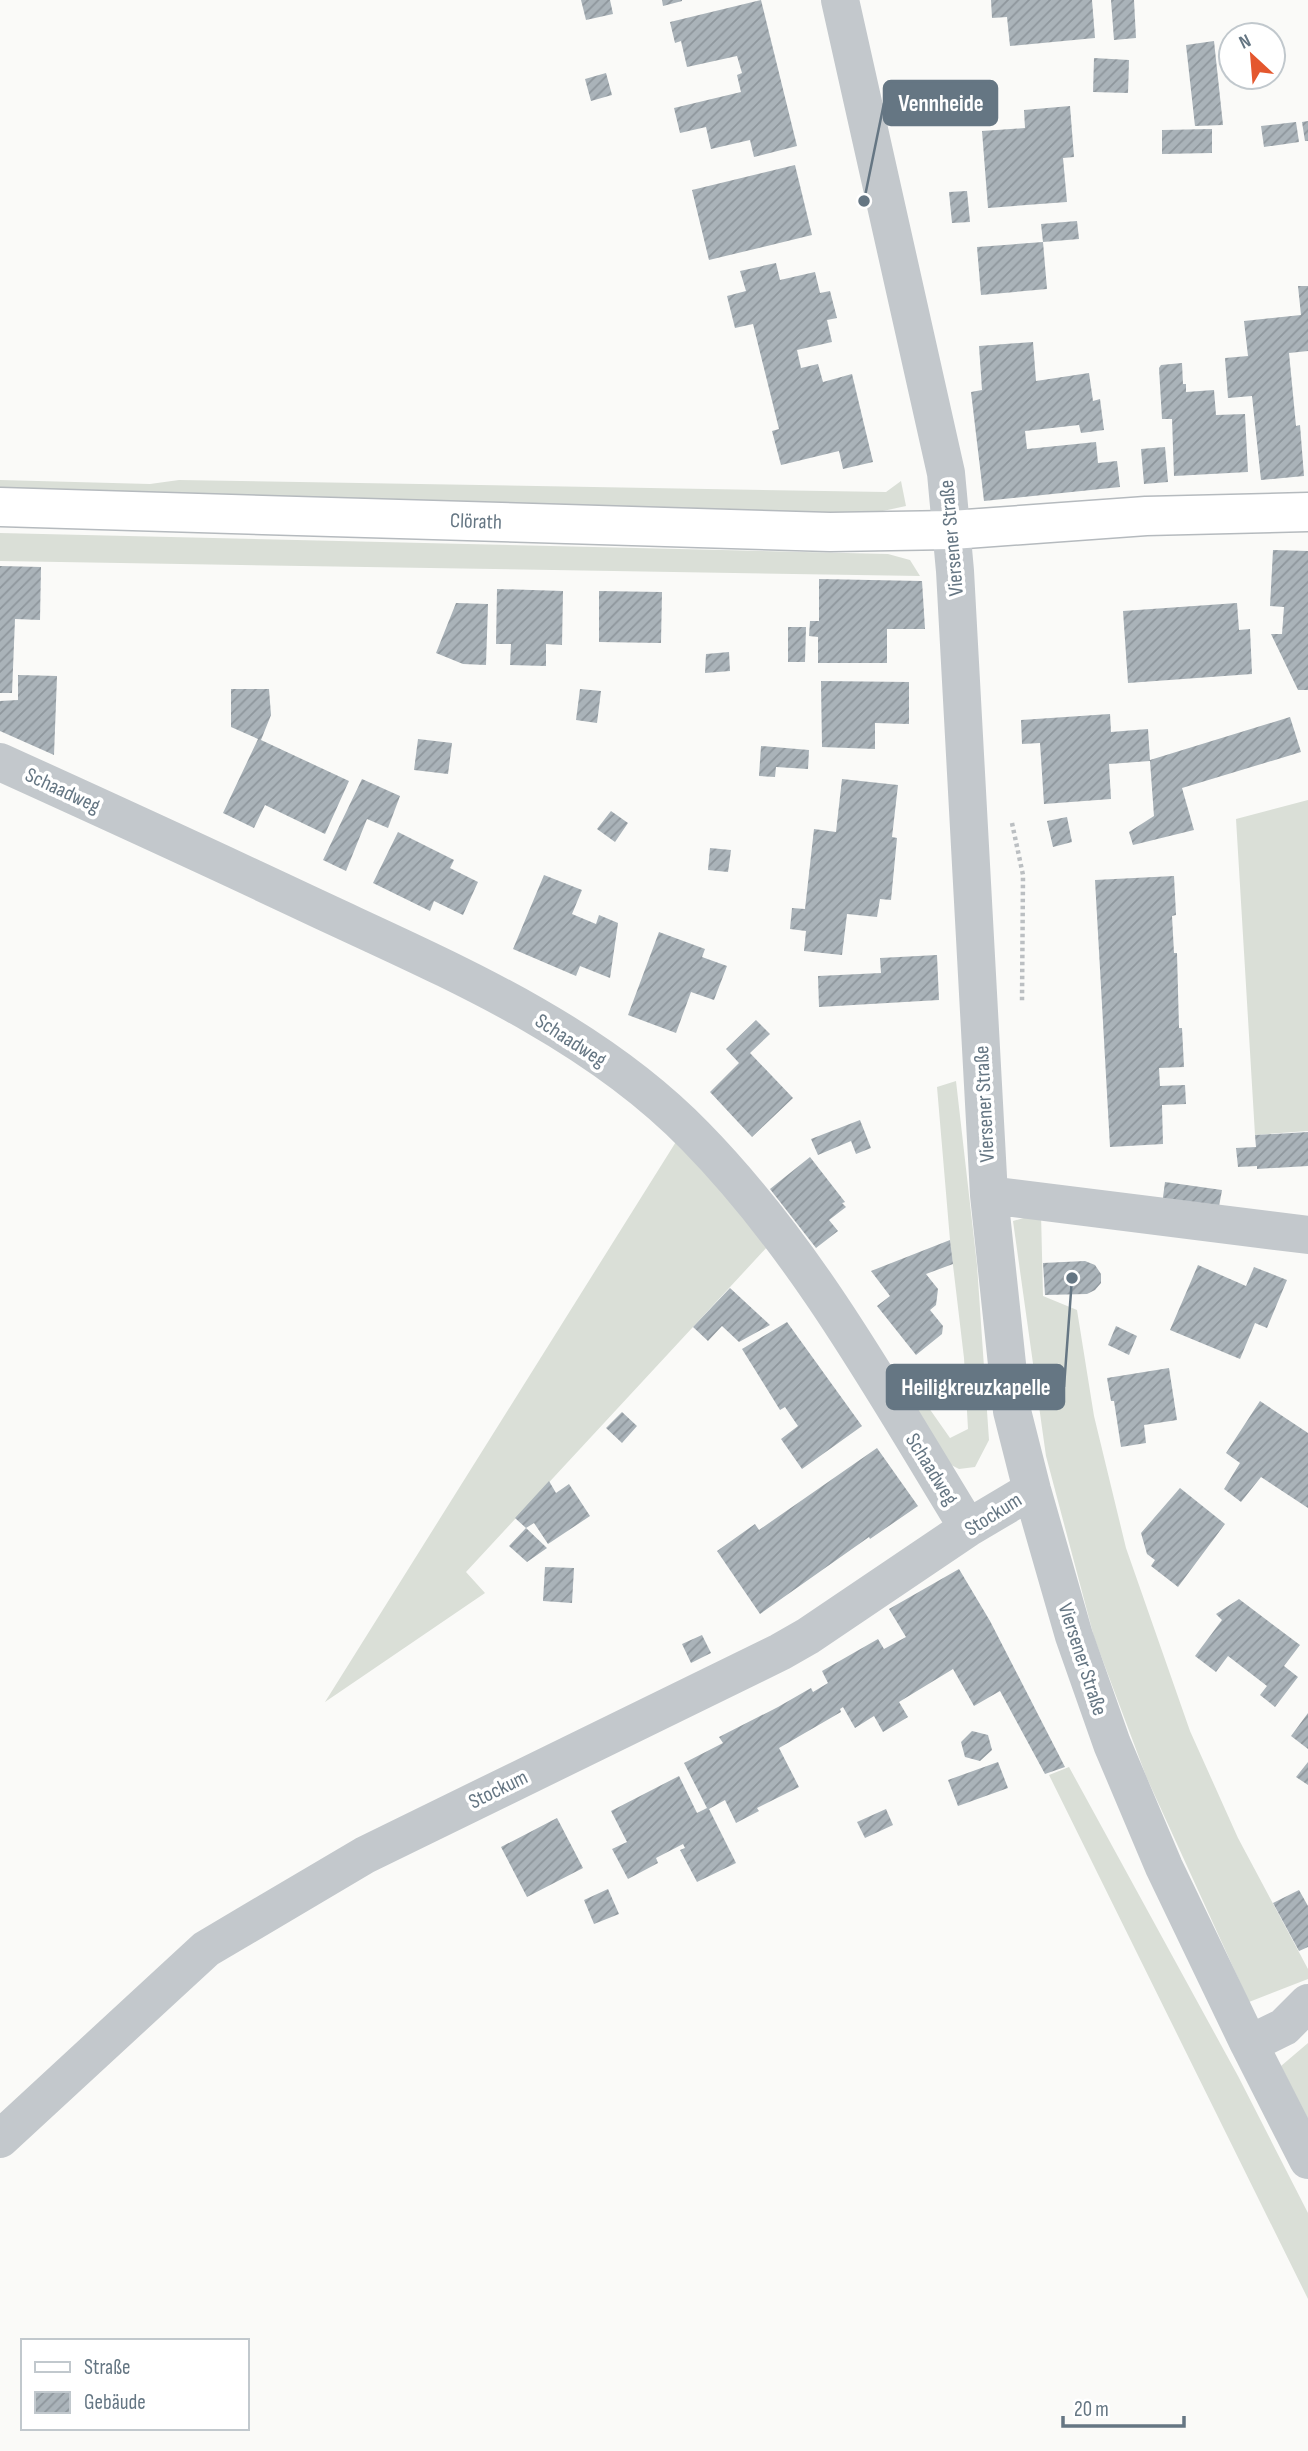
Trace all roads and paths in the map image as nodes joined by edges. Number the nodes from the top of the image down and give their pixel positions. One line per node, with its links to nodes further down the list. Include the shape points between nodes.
1 (840, 0): 4 (street, Viersener Straße, via 946,473)
2 (0, 507): 4 (main road, Clörath, via 830,532)
3 (1308, 512): 4 (main road, Clörath, via 1124,517)
4 (952, 530): 8 (street, Viersener Straße)
5 (0, 761): 11 (street, Schaadweg, via 505,999 562,1032 649,1094 696,1136 790,1247)
6 (1023, 875): 7 (path)
7 (1021, 1010)
8 (989, 1195): 9 (street); 10 (street, Viersener Straße, via 1012,1411)
9 (1308, 1235)
10 (1032, 1490): 11 (street, Stockum); 13 (street, Viersener Straße, via 1074,1636 1112,1744 1150,1837)
11 (968, 1528): 14 (street, Stockum, via 780,1652 365,1855 206,1949)
12 (1308, 2003): 13 (street, via 1284,2027)
13 (1249, 2044): 15 (street, Viersener Straße)
14 (0, 2139)
15 (1308, 2160)

